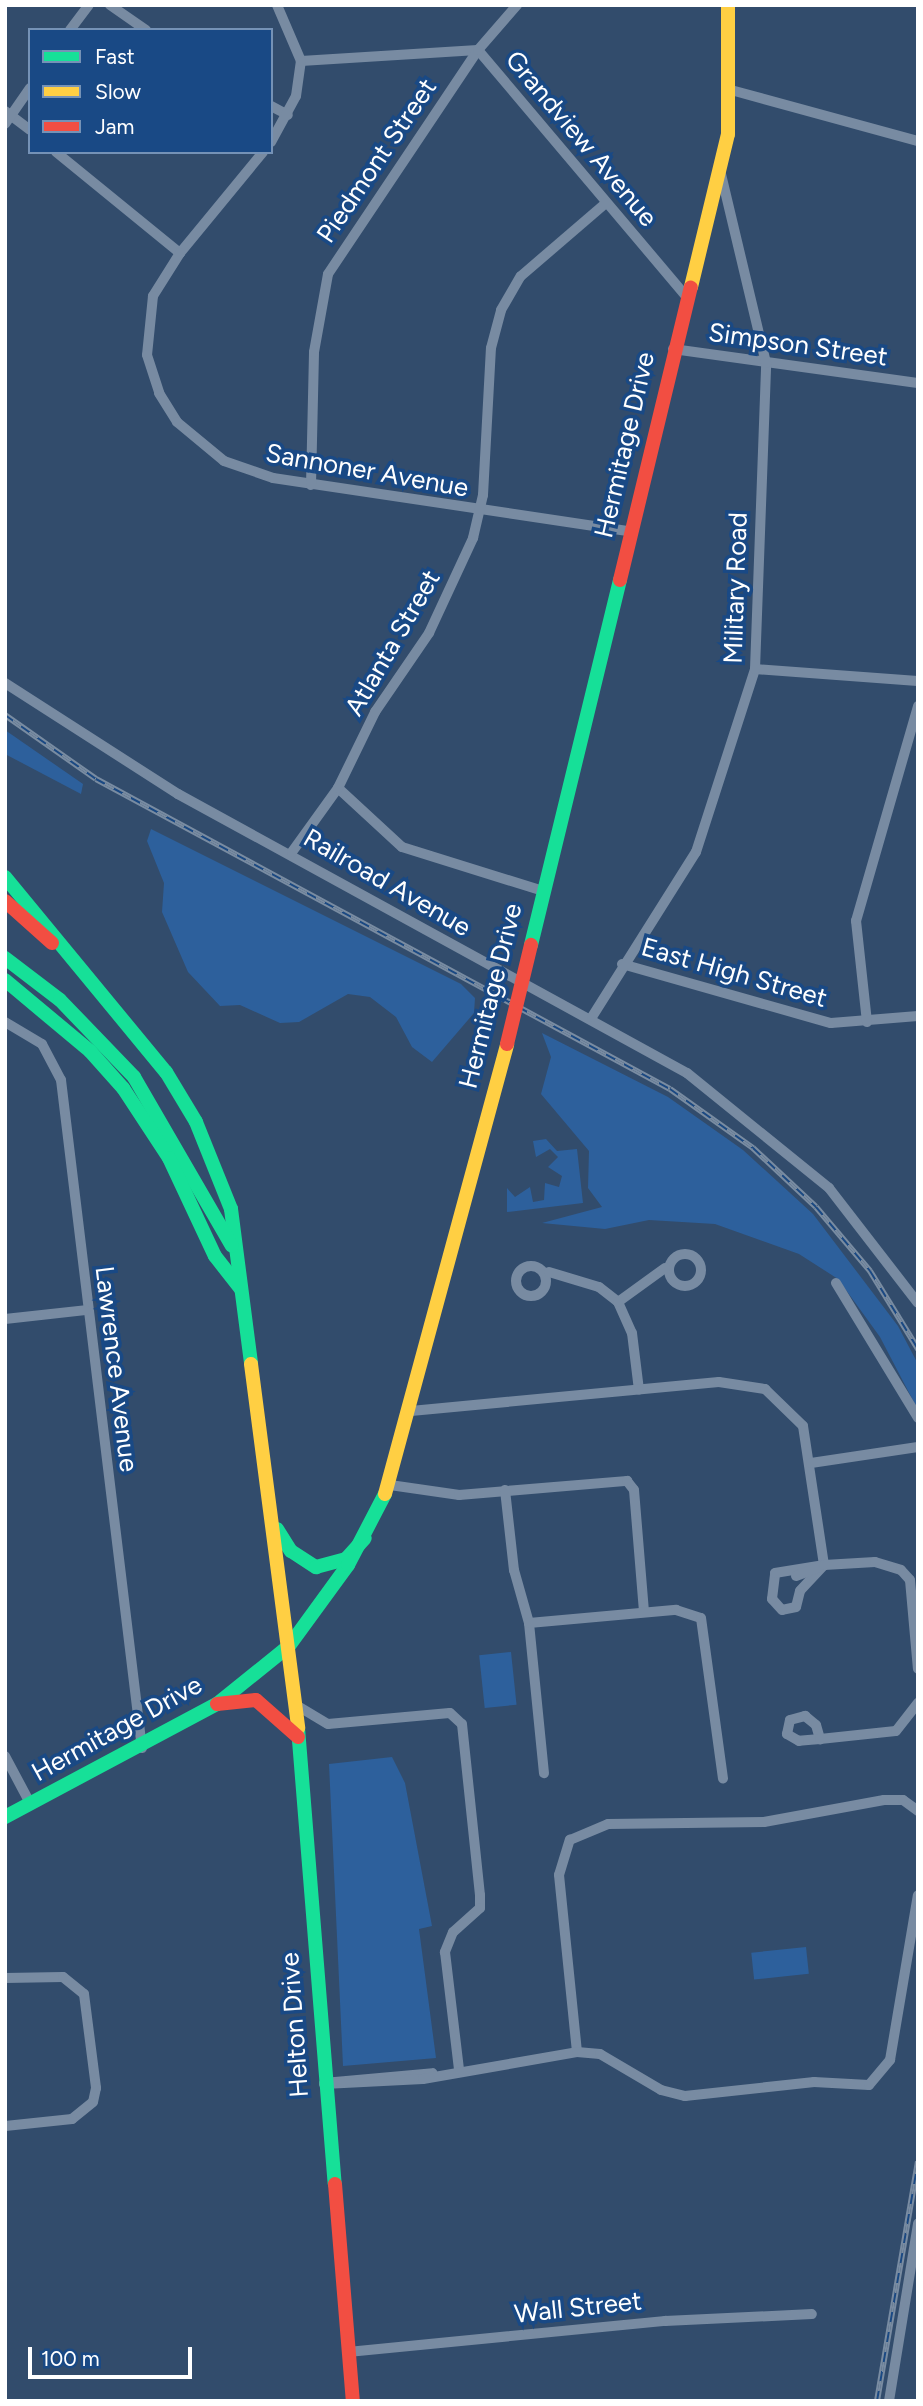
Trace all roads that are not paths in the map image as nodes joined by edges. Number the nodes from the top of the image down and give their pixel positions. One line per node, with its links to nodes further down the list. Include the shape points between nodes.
1 (89, 5): 6 (street)
2 (110, 5): 7 (street)
3 (277, 5): 9 (street)
4 (517, 5): 8 (street, Piedmont Street)
5 (728, 5): 10 (main road, Hermitage Drive)
6 (72, 28)
7 (143, 28)
8 (478, 50): 9 (street, Grandview Avenue); 21 (street, Grandview Avenue); 27 (street, Piedmont Street, via 328,274 316,325)
9 (300, 61): 13 (street)
10 (731, 90): 17 (street); 20 (main road, Hermitage Drive)
11 (28, 91): 14 (street)
12 (273, 107): 13 (street)
13 (288, 115): 16 (street)
14 (7, 117): 15 (street)
15 (28, 130)
16 (273, 139)
17 (918, 141)
18 (58, 154): 22 (street)
19 (260, 154): 22 (street, Sannoner Avenue)
20 (720, 169): 23 (main road, Hermitage Drive); 25 (street, Military Road)
21 (606, 203): 23 (street, Grandview Avenue); 28 (street, Atlanta Street, via 521,276 501,310 491,348)
22 (180, 253): 27 (street, Sannoner Avenue, via 148,315 148,355 166,408 224,461)
23 (685, 295): 24 (main road, Hermitage Drive)
24 (673, 349): 25 (street, Simpson Street); 29 (main road, Hermitage Drive)
25 (766, 363): 26 (street, Simpson Street); 30 (street, Military Road)
26 (918, 383)
27 (311, 485): 28 (street, Sannoner Avenue)
28 (480, 511): 29 (street, Sannoner Avenue); 34 (street, Atlanta Street, via 429,633 375,712)
29 (629, 531): 37 (main road, Hermitage Drive)
30 (755, 669): 31 (street); 40 (street, Military Road, via 696,852)
31 (918, 681)
32 (5, 683): 35 (street, Railroad Avenue, via 109,753)
33 (918, 706): 45 (street, via 856,921)
34 (338, 788): 35 (street, Atlanta Street); 37 (street, via 401,847)
35 (292, 852): 43 (street, Railroad Avenue, via 491,967)
36 (5, 877): 46 (main road)
37 (543, 891): 57 (main road, Hermitage Drive, bridge)
38 (5, 901): 46 (main road)
39 (5, 958): 47 (main road, via 60,1000 134,1077)
40 (622, 964): 43 (street, Military Road); 45 (street, East High Street, via 803,1018)
41 (5, 980): 51 (main road, via 90,1051 123,1088 169,1158 215,1256)
42 (918, 1016): 45 (street, East High Street)
43 (592, 1017): 53 (street, Railroad Avenue, via 762,1128 829,1188)
44 (5, 1022): 54 (street, Lawrence Avenue, via 42,1044 61,1080)
45 (867, 1022)
46 (134, 1028): 47 (main road, via 196,1122 218,1171 231,1209)
47 (232, 1247): 51 (main road, Helton Drive)
48 (665, 1268): 52 (street)
49 (549, 1272): 52 (street, via 589,1282)
50 (836, 1283): 58 (street)
51 (244, 1293): 63 (main road, Helton Drive)
52 (618, 1302): 56 (street, via 632,1333)
53 (918, 1303)
54 (86, 1310): 55 (street); 76 (street, Lawrence Avenue)
55 (5, 1319)
56 (639, 1390): 57 (street); 60 (street, via 738,1382 765,1389 788,1405 803,1426)
57 (411, 1411): 61 (main road, Hermitage Drive)
58 (918, 1418)
59 (918, 1447): 60 (street)
60 (811, 1463): 65 (street)
61 (390, 1485): 62 (street, via 422,1494); 64 (main road, Hermitage Drive)
62 (505, 1490): 67 (street, via 627,1481 634,1490); 68 (street, via 514,1570)
63 (273, 1524): 64 (main road, via 291,1551 316,1567 346,1559); 69 (main road, Helton Drive)
64 (365, 1538): 69 (main road, Hermitage Drive)
65 (824, 1565): 65 (street, via 775,1573 772,1600 782,1610 796,1607 800,1591); 66 (street); 70 (street, via 875,1562 901,1570 910,1580)
66 (796, 1576)
67 (644, 1612): 68 (street); 79 (street, via 691,1611 701,1618)
68 (529, 1623): 78 (street)
69 (289, 1646): 72 (main road, Hermitage Drive); 73 (main road, Helton Drive)
70 (918, 1669)
71 (918, 1703): 75 (street, via 896,1731)
72 (217, 1704): 74 (main road, via 262,1702); 76 (main road, Hermitage Drive)
73 (296, 1705): 74 (main road, Helton Drive); 86 (street, via 328,1724 450,1713 463,1724 480,1908 453,1932 445,1952)
74 (298, 1737): 87 (main road, Helton Drive)
75 (820, 1739)
76 (142, 1748): 80 (main road, Hermitage Drive)
77 (5, 1756): 80 (street)
78 (544, 1773)
79 (723, 1778)
80 (31, 1805): 82 (main road, Hermitage Drive)
81 (918, 1811): 85 (street, via 903,1800 884,1800 764,1822 608,1824 570,1840 559,1875)
82 (5, 1817)
83 (918, 1895): 85 (street, via 890,2060 869,2085 814,2082 685,2096 661,2090 600,2054)
84 (5, 1978): 88 (street, via 63,1977 84,1994 96,2088 93,2102 72,2119)
85 (577, 2052): 86 (street)
86 (458, 2070): 87 (street)
87 (324, 2084): 91 (main road, Helton Drive)
88 (5, 2126)
89 (918, 2223): 93 (street)
90 (812, 2314): 91 (street, Wall Street, via 665,2321)
91 (348, 2352): 92 (main road, Helton Drive)
92 (353, 2401)
93 (889, 2401)

